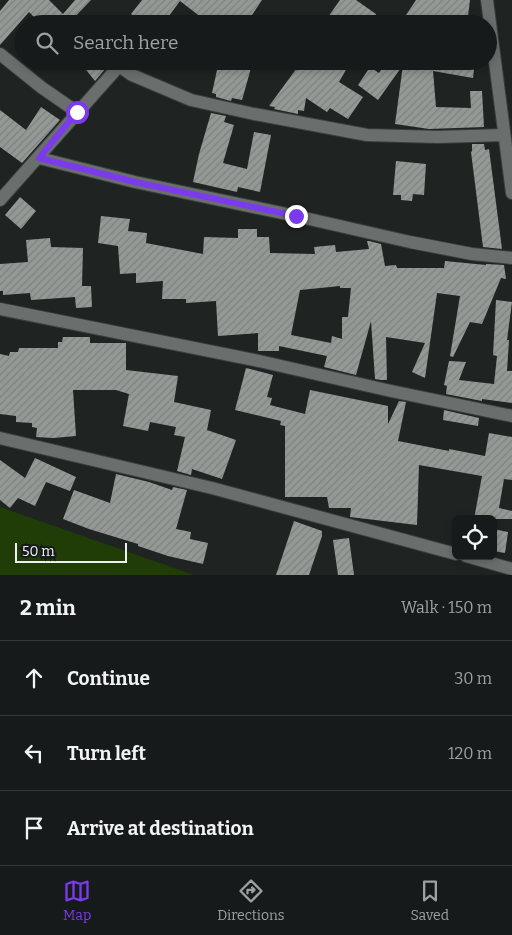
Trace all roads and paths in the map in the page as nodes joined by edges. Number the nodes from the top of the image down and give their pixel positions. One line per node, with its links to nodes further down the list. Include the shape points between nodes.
1 (487, 0): 2 (street)
2 (489, 15)
3 (0, 54): 4 (street)
4 (15, 66)
5 (20, 70): 9 (street)
6 (113, 70): 9 (street)
7 (126, 70): 10 (street, via 191,100 366,135)
8 (496, 70): 10 (street)
9 (77, 112): 11 (street)
10 (504, 135): 12 (street)
11 (39, 158): 13 (street); 14 (street, via 410,242)
12 (512, 193)
13 (0, 200)
14 (512, 258)
15 (0, 309): 16 (street)
16 (512, 416)
17 (0, 438): 18 (street, via 212,488)
18 (452, 553)
19 (480, 560): 20 (street)
20 (512, 569)

